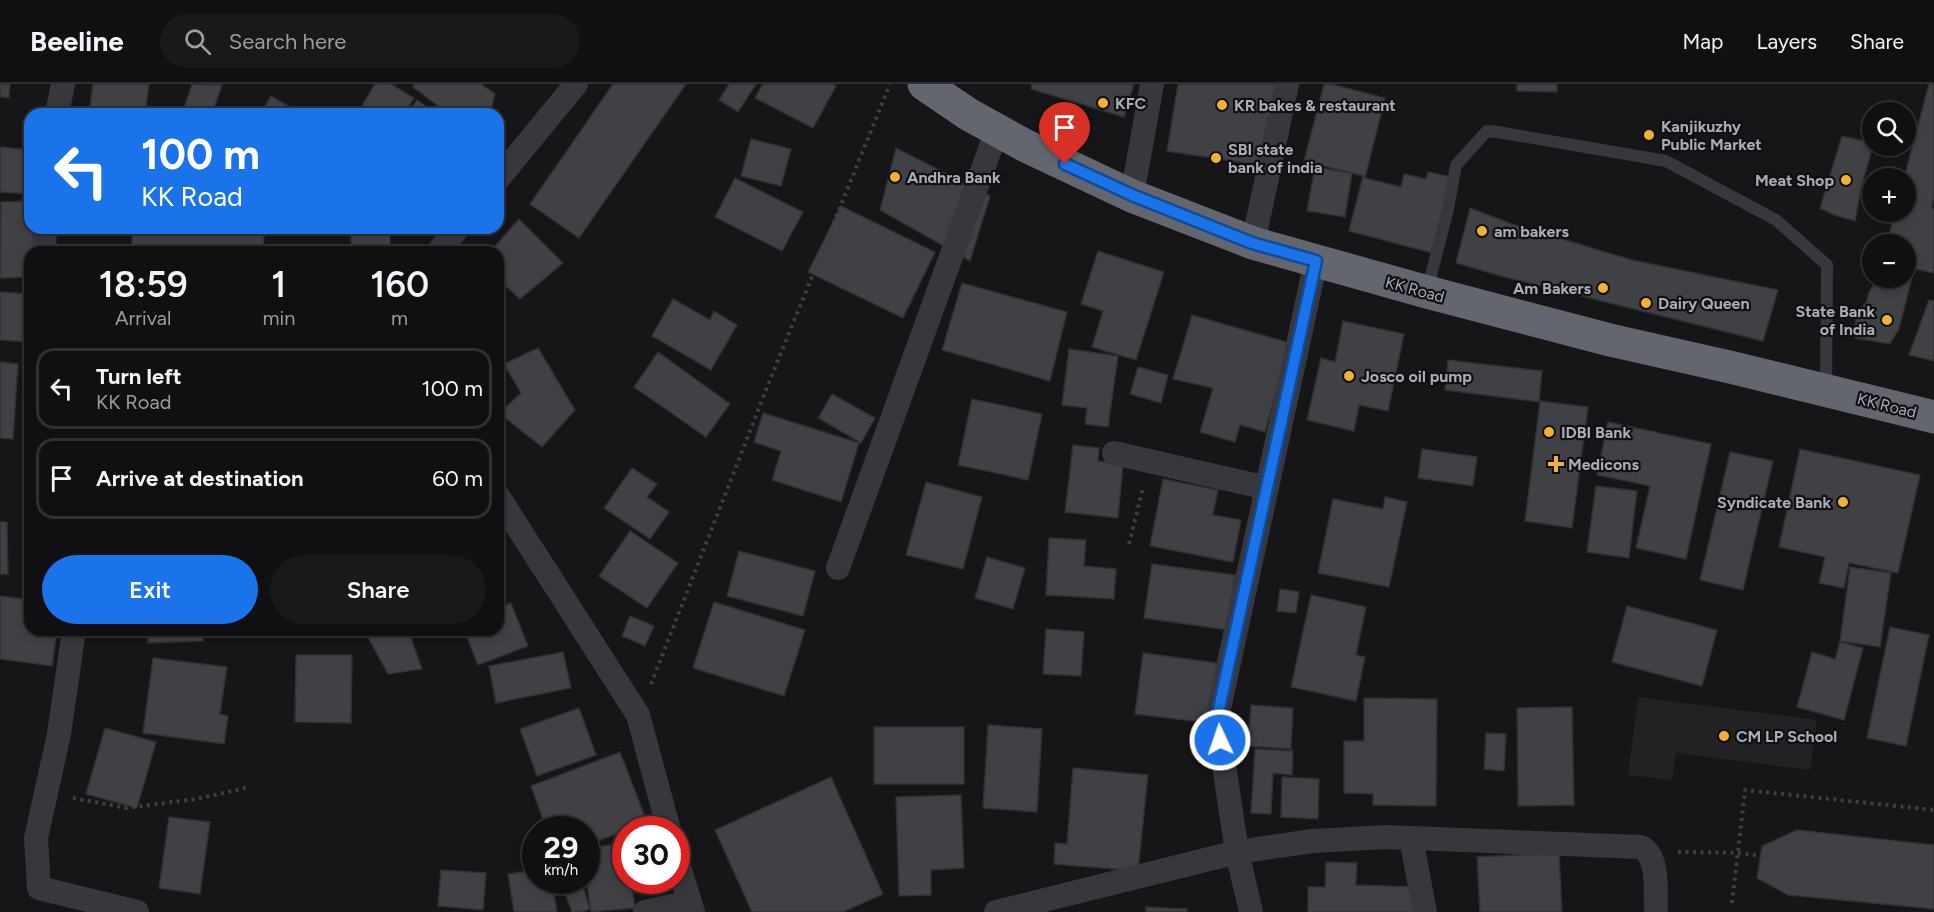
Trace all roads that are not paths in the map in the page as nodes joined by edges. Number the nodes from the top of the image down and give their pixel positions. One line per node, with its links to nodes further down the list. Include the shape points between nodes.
1 (63, 84): 6 (street)
2 (576, 84): 8 (street)
3 (924, 84): 7 (highway, KK Road)
4 (1152, 84): 9 (street)
5 (1287, 84): 11 (street)
6 (58, 108)
7 (997, 130): 9 (highway, KK Road); 20 (street)
8 (504, 172)
9 (1132, 195): 11 (highway, KK Road)
10 (453, 234): 12 (street)
11 (1252, 243): 13 (highway, KK Road)
12 (443, 246)
13 (1316, 261): 14 (highway, KK Road); 18 (street)
14 (1427, 292): 15 (highway, KK Road); 15 (lane, via 1456,165 1487,132 1666,161 1776,220 1827,265)
15 (1826, 390): 16 (highway, KK Road)
16 (1934, 417)
17 (1114, 453): 18 (street)
18 (1267, 488): 24 (street, via 1217,718)
19 (504, 505): 22 (street, via 638,715)
20 (838, 568)
21 (74, 636): 26 (street, via 59,734 36,838 39,888)
22 (665, 816)
23 (1411, 838): 24 (street, via 1313,841); 30 (street); 31 (street, via 1641,847 1649,851 1653,865)
24 (1237, 852): 28 (street); 29 (street)
25 (691, 907): 27 (street)
26 (137, 912)
27 (645, 912)
28 (996, 912)
29 (1251, 912)
30 (1425, 912)
31 (1656, 912)

